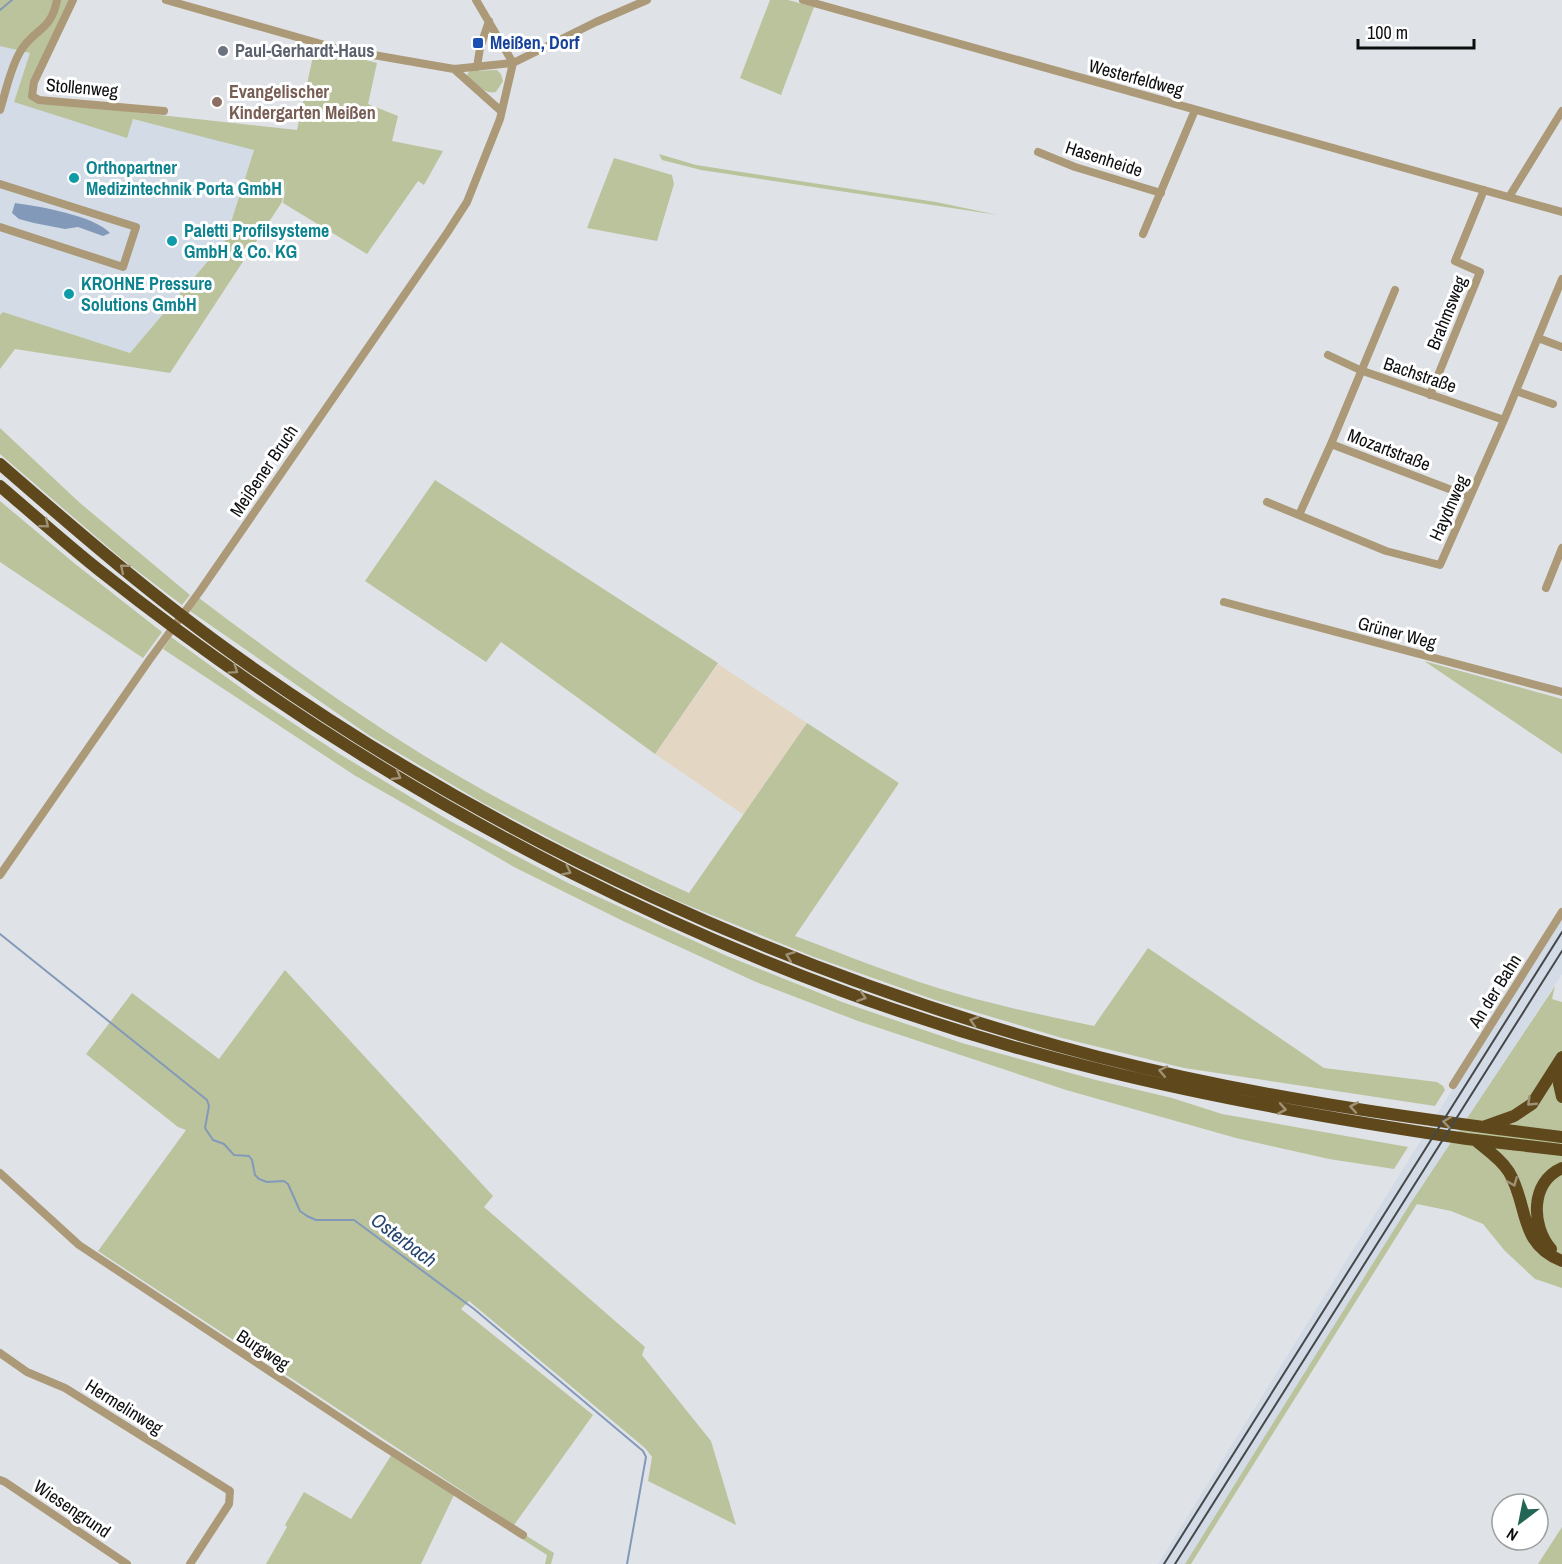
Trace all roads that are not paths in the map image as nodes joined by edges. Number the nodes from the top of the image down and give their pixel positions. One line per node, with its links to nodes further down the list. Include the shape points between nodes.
1 (57, 0): 11 (street, via 51,20 28,40 20,53)
2 (73, 0): 13 (street, Stollenweg, via 34,82 32,96 39,100)
3 (166, 0): 10 (street, via 339,49)
4 (476, 0): 7 (street)
5 (647, 0): 8 (street)
6 (803, 0): 12 (street, Westerfeldweg)
7 (489, 21): 8 (street); 9 (street)
8 (513, 63): 9 (street); 14 (street, Meißener Bruch)
9 (477, 67): 10 (street)
10 (454, 69): 14 (street)
11 (0, 110)
12 (1196, 110): 18 (street, Westerfeldweg); 19 (street, Hasenheide)
13 (164, 111)
14 (501, 111): 44 (street, Meißener Bruch, via 467,202)
15 (1562, 111): 20 (street)
16 (1038, 152): 19 (street, Hasenheide)
17 (0, 184): 22 (street, via 136,227 123,267)
18 (1484, 190): 20 (street, Westerfeldweg); 31 (street, Brahmsweg, via 1455,261 1480,272)
19 (1161, 193): 23 (street, Hasenheide)
20 (1509, 196): 21 (street, Westerfeldweg)
21 (1562, 212)
22 (1, 230)
23 (1143, 234)
24 (1561, 283): 26 (street, Haydnweg)
25 (1395, 290): 29 (street)
26 (1538, 338): 27 (street); 30 (street, Haydnweg)
27 (1562, 346)
28 (1328, 355): 29 (street, Bachstraße)
29 (1360, 370): 31 (street, Bachstraße); 34 (street)
30 (1516, 391): 32 (street); 33 (street, Haydnweg)
31 (1430, 395): 33 (street, Bachstraße)
32 (1553, 404)
33 (1504, 420): 37 (street, Haydnweg)
34 (1331, 444): 37 (street, Mozartstraße); 39 (street)
35 (0, 464): 50 (highway, one-way to 35, via 1239,1088 1100,1057 930,1007 780,953 644,894 503,823 332,721 168,605)
36 (0, 486): 52 (highway, one-way to 52, via 99,570 186,636 333,737 498,835 638,906 776,965 925,1019 1097,1070 1224,1099)
37 (1470, 497): 39 (street, Haydnweg, via 1440,565 1386,550)
38 (1267, 502): 39 (street, Haydnweg)
39 (1299, 515)
40 (1562, 548): 41 (street)
41 (1546, 588)
42 (1224, 602): 43 (street, Grüner Weg)
43 (1562, 692)
44 (0, 875)
45 (1562, 912): 48 (street, An der Bahn)
46 (1562, 1057): 50 (highway, one-way to 50, via 1532,1104 1514,1116)
47 (1562, 1068): 49 (highway)
48 (1453, 1085)
49 (1562, 1097)
50 (1482, 1127): 51 (highway)
51 (1562, 1137)
52 (1474, 1140): 53 (highway); 57 (highway, one-way to 57, via 1509,1172 1528,1231 1536,1243)
53 (1562, 1150)
54 (1562, 1168): 56 (highway, via 1543,1188 1536,1215 1544,1240)
55 (0, 1173): 60 (street, Burgweg, via 79,1245)
56 (1562, 1257)
57 (1562, 1261)
58 (0, 1353): 62 (street, Hermelinweg, via 27,1372 65,1388 230,1491 229,1504)
59 (0, 1480): 61 (street, Wiesengrund)
60 (522, 1535)
61 (127, 1564)
62 (190, 1564)

